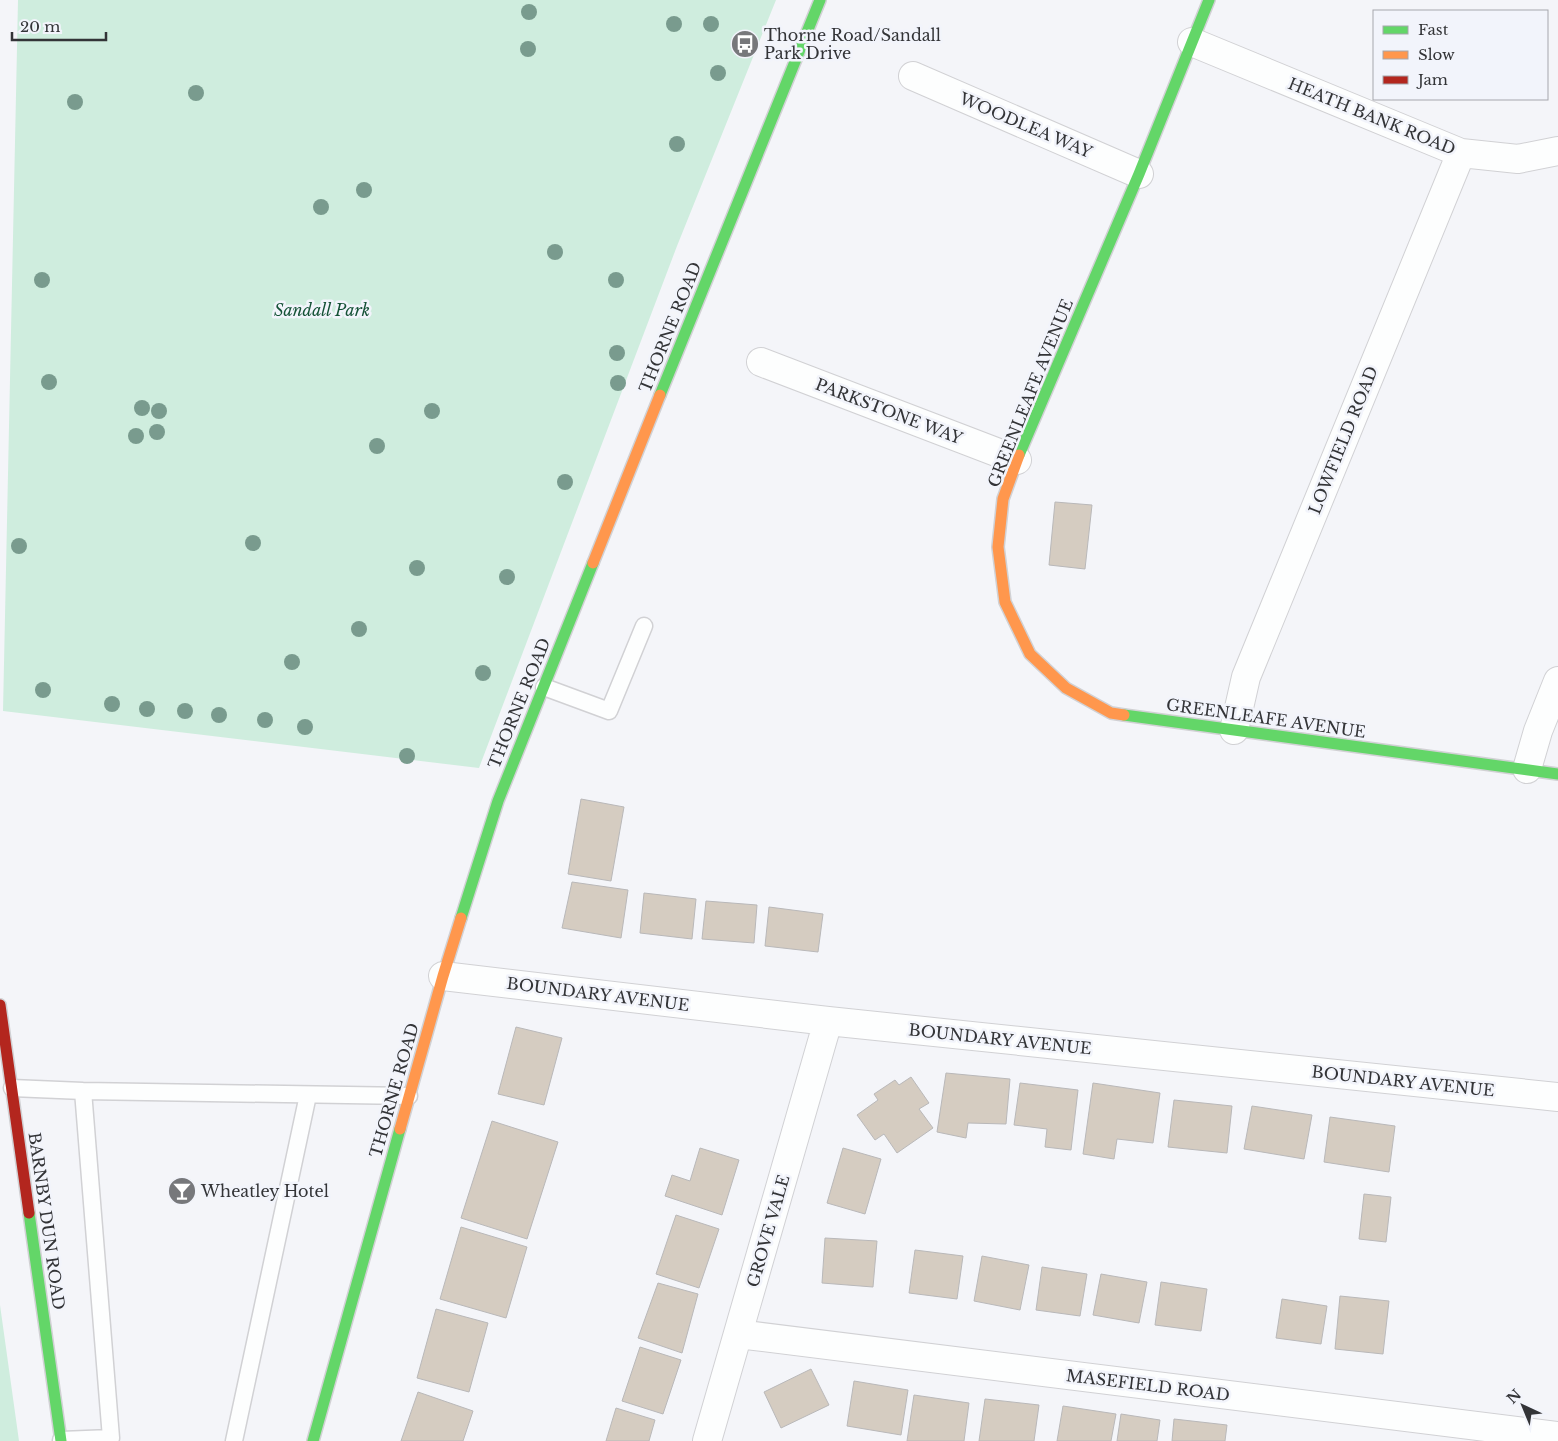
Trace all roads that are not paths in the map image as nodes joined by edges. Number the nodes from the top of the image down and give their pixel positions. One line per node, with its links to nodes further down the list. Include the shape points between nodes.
1 (820, 0): 12 (street, THORNE ROAD)
2 (1209, 0): 3 (street, GREENLEAFE AVENUE)
3 (1192, 42): 6 (street, HEATH BANK ROAD); 7 (street, GREENLEAFE AVENUE)
4 (913, 76): 7 (street, WOODLEA WAY)
5 (1558, 152): 6 (street, HEATH BANK ROAD, via 1518,159)
6 (1461, 153): 13 (street, LOWFIELD ROAD, via 1246,677)
7 (1138, 174): 9 (street, GREENLEAFE AVENUE)
8 (762, 362): 9 (street, PARKSTONE WAY)
9 (1017, 460): 13 (street, GREENLEAFE AVENUE, via 1003,499 998,547 1005,602 1030,654 1066,688 1111,713)
10 (644, 626): 12 (lane, via 609,711)
11 (1558, 681): 14 (street)
12 (544, 687): 16 (street, THORNE ROAD, via 498,801)
13 (1234, 730): 14 (street, GREENLEAFE AVENUE)
14 (1526, 769): 15 (street, GREENLEAFE AVENUE)
15 (1558, 774)
16 (443, 976): 18 (street, BOUNDARY AVENUE); 22 (street, THORNE ROAD)
17 (0, 1005): 19 (street, BARNBY DUN ROAD)
18 (828, 1021): 23 (street, BOUNDARY AVENUE); 24 (street, GROVE VALE)
19 (12, 1088): 20 (lane); 27 (street, BARNBY DUN ROAD)
20 (83, 1091): 21 (lane); 26 (lane)
21 (308, 1095): 22 (lane); 28 (lane)
22 (409, 1096): 29 (street, THORNE ROAD)
23 (1558, 1097)
24 (738, 1334): 25 (street, MASEFIELD ROAD); 30 (street, GROVE VALE)
25 (1558, 1436)
26 (111, 1439): 27 (lane)
27 (61, 1441)
28 (234, 1441)
29 (313, 1441)
30 (707, 1441)

